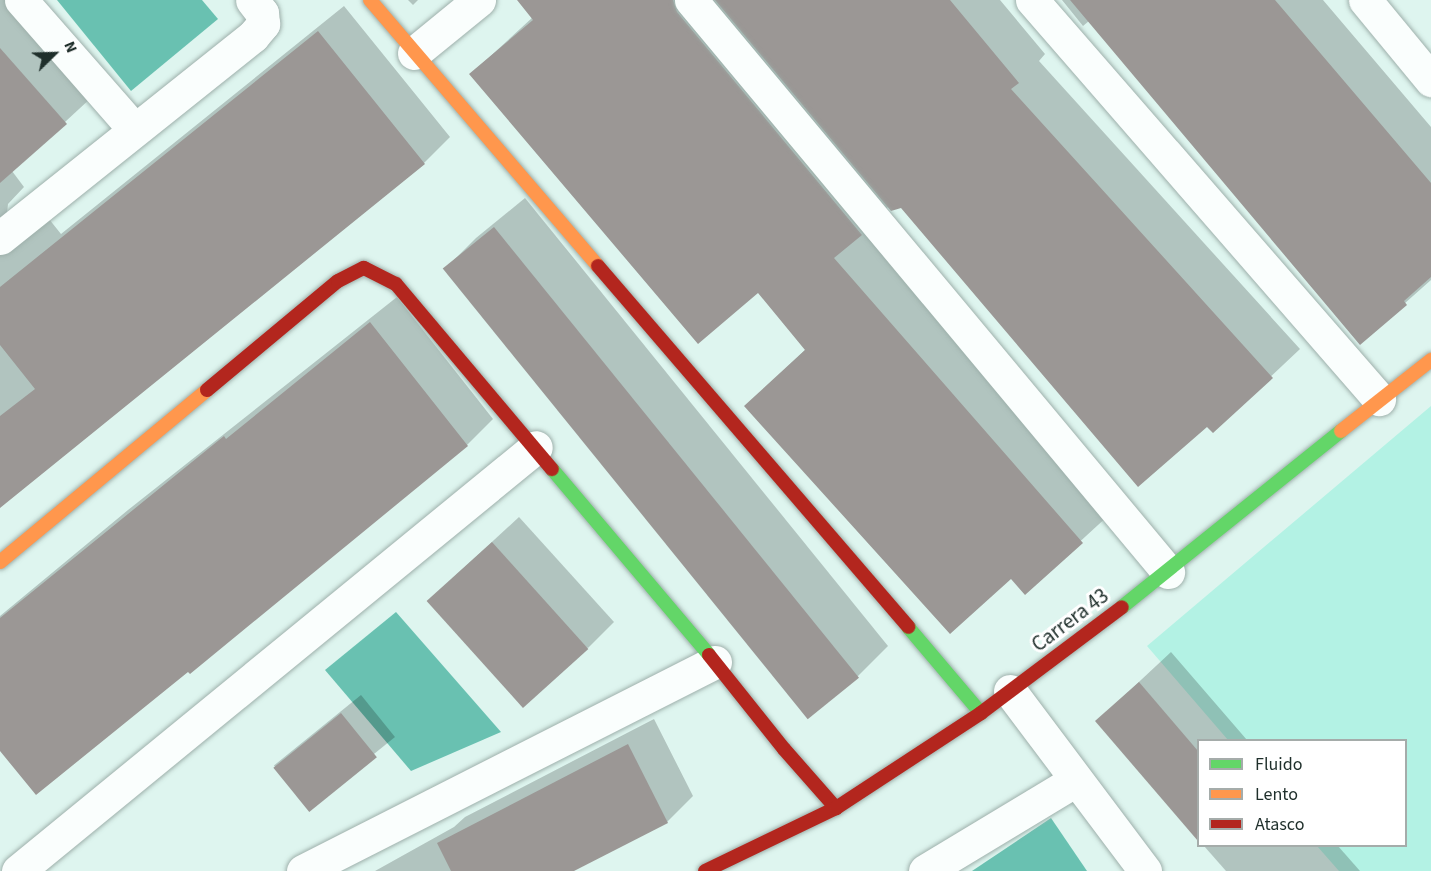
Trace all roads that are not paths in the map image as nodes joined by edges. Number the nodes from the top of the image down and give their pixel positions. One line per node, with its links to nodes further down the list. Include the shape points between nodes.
1 (21, 0): 10 (street)
2 (252, 0): 10 (street, via 262,14 263,24 253,36)
3 (370, 0): 8 (street)
4 (479, 0): 8 (street)
5 (691, 0): 16 (street)
6 (1032, 0): 13 (street)
7 (1365, 0): 9 (street)
8 (414, 53): 19 (street)
9 (1431, 80)
10 (134, 129): 11 (street)
11 (0, 238)
12 (1431, 360): 13 (street, Carrera 43)
13 (1378, 399): 16 (street, Carrera 43)
14 (536, 447): 15 (street, via 396,284 364,268 338,281); 17 (street); 22 (street)
15 (0, 562)
16 (1168, 572): 18 (street, Carrera 43)
17 (715, 662): 21 (street); 23 (street)
18 (1010, 691): 19 (street, Carrera 43); 20 (street)
19 (981, 713): 21 (street, Carrera 43)
20 (1076, 780): 25 (street); 26 (street)
21 (836, 808): 24 (street, Carrera 43)
22 (18, 871)
23 (303, 871)
24 (705, 871)
25 (925, 871)
26 (1145, 871)

